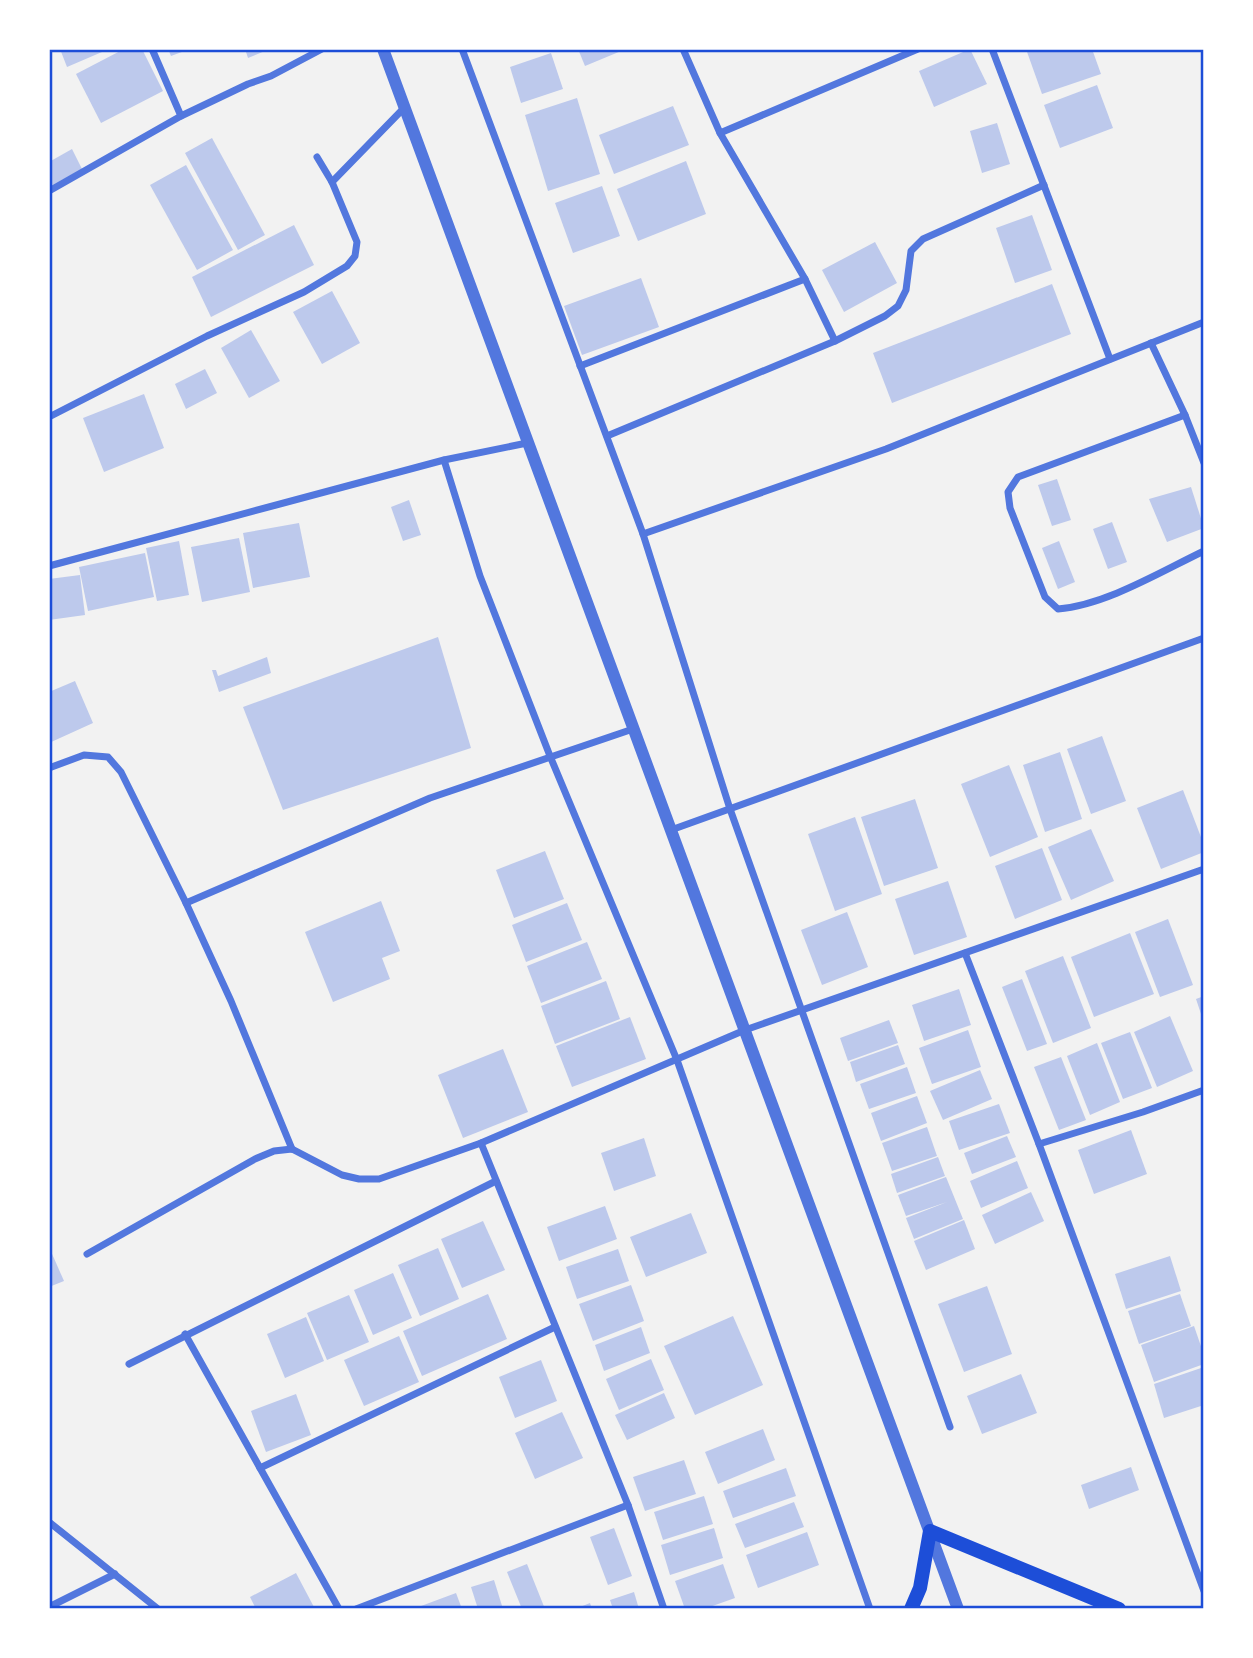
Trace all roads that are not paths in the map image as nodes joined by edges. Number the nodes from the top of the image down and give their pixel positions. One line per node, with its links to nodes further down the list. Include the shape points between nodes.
1 (152, 49): 10 (street)
2 (322, 49): 8 (street)
3 (383, 49): 9 (street)
4 (462, 49): 21 (street)
5 (683, 49): 11 (street)
6 (918, 49): 11 (street)
7 (992, 49): 14 (street)
8 (307, 53): 10 (street, via 271,76)
9 (404, 108): 13 (street); 25 (street)
10 (181, 116): 15 (street)
11 (720, 133): 16 (street)
12 (317, 158): 13 (street)
13 (332, 182): 23 (street, via 357,243 347,266 304,292 218,330)
14 (1044, 185): 18 (street, via 923,239 911,251 906,290 898,306); 20 (street)
15 (49, 191)
16 (805, 279): 18 (street); 21 (street)
17 (1204, 321): 19 (street)
18 (835, 341): 24 (street)
19 (1151, 343): 20 (street); 22 (street)
20 (1110, 359): 28 (street, via 886,449)
21 (580, 366): 24 (street)
22 (1185, 415): 27 (street); 29 (street, via 1018,477 1008,492 1010,508 1045,597 1058,609 1095,601)
23 (49, 417)
24 (607, 436): 28 (street)
25 (527, 443): 26 (street); 32 (street)
26 (444, 460): 30 (street); 33 (street, via 480,576)
27 (1204, 463)
28 (643, 534): 35 (street)
29 (1204, 551)
30 (49, 566)
31 (1204, 638): 35 (street)
32 (633, 729): 33 (street); 36 (street)
33 (550, 756): 38 (street, via 430,797); 42 (street)
34 (49, 768): 38 (street, via 85,755 108,757 121,772)
35 (730, 809): 36 (street); 40 (street)
36 (671, 830): 41 (street)
37 (1204, 869): 39 (street)
38 (186, 903): 46 (street)
39 (965, 953): 40 (street); 45 (street)
40 (801, 1012): 41 (street); 52 (street)
41 (745, 1030): 42 (street); 56 (street)
42 (677, 1060): 44 (street); 64 (street)
43 (1204, 1090): 45 (street)
44 (481, 1143): 46 (street, via 379,1179 342,1175); 47 (street)
45 (1038, 1144): 58 (street)
46 (292, 1149): 48 (street, via 255,1159)
47 (496, 1181): 49 (street); 50 (street)
48 (87, 1254)
49 (555, 1326): 53 (street); 54 (street)
50 (186, 1334): 51 (street); 53 (street)
51 (129, 1363)
52 (950, 1427)
53 (260, 1468): 61 (street)
54 (628, 1505): 62 (street); 63 (street)
55 (49, 1522): 57 (street)
56 (930, 1531): 65 (main road, via 920,1588); 66 (street); 67 (main road)
57 (115, 1574): 59 (street); 60 (street)
58 (1204, 1591)
59 (49, 1607)
60 (158, 1609)
61 (339, 1609)
62 (356, 1609)
63 (664, 1609)
64 (870, 1609)
65 (911, 1609)
66 (958, 1609)
67 (1119, 1609)

